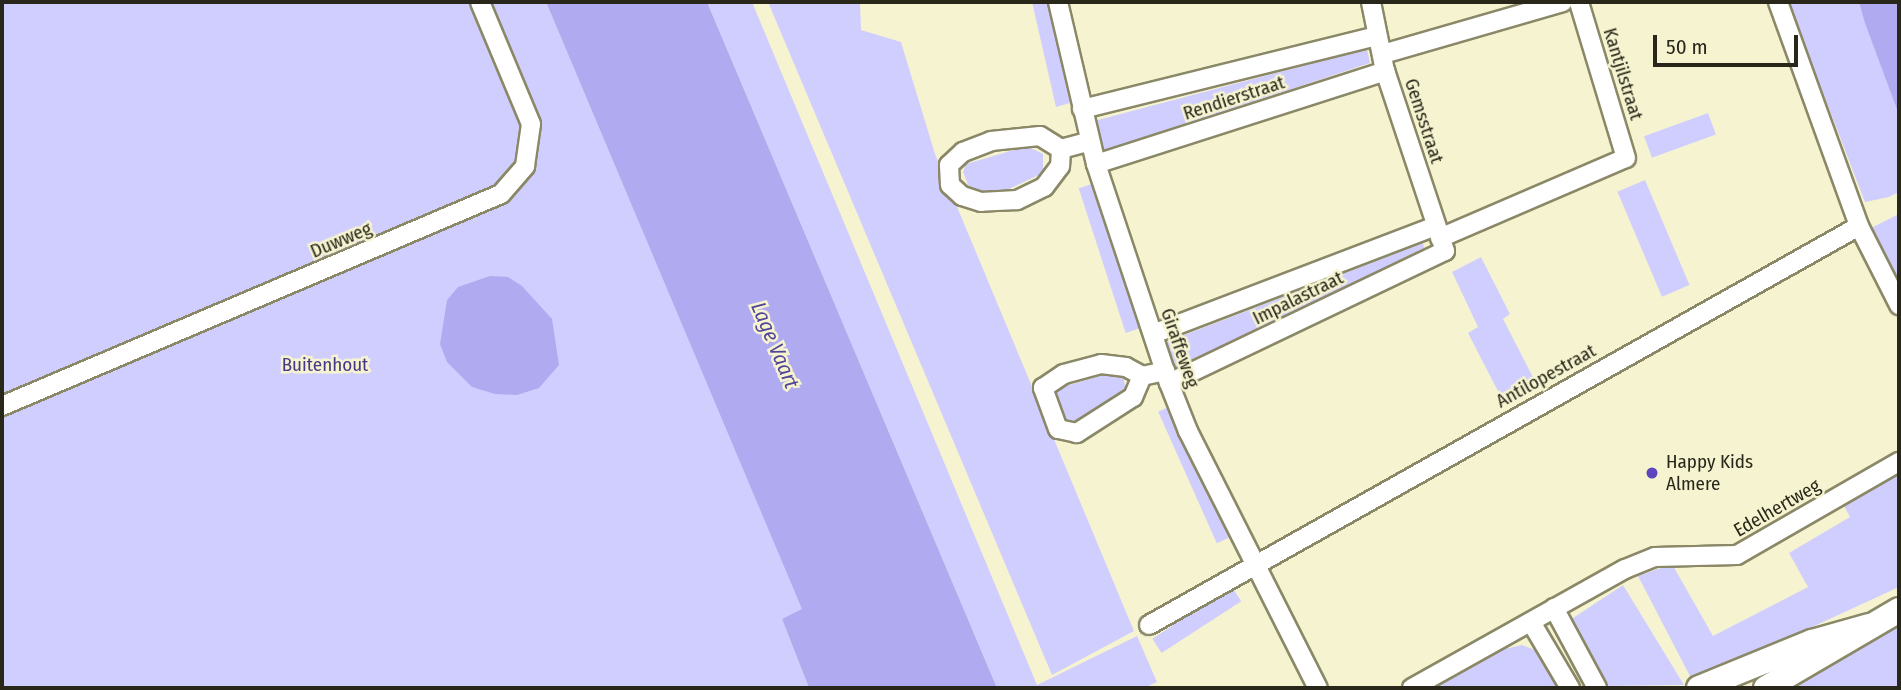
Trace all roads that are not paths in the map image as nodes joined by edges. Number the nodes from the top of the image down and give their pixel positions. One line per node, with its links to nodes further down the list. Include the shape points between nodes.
1 (480, 2): 20 (street, Duwweg, via 531,124 525,166 501,194)
2 (1058, 2): 9 (street, Giraffeweg)
3 (1371, 2): 7 (street, Gemsstraat)
4 (1563, 2): 8 (street, Rendierstraat)
5 (1579, 2): 12 (street, Kantjilstraat)
6 (1778, 2): 14 (street)
7 (1377, 36): 8 (street, Gemsstraat); 9 (street, Rendierstraat)
8 (1384, 62): 13 (street, Rendierstraat); 15 (street, Gemsstraat)
9 (1082, 109): 10 (street, Giraffeweg)
10 (1090, 141): 11 (street); 13 (street, Giraffeweg)
11 (1062, 149): 11 (street, via 1060,166 1044,187 1017,200 981,202 962,196 950,185 949,165 963,152 991,141 1040,136)
12 (1626, 158): 15 (street, Impalastraat)
13 (1096, 164): 17 (street, Giraffeweg)
14 (1859, 226): 16 (street); 22 (street, Antilopestraat)
15 (1440, 238): 17 (street, Impalastraat); 19 (street, Impalastraat)
16 (1899, 306)
17 (1153, 334): 19 (street, Giraffeweg)
18 (1142, 376): 18 (street, via 1133,397 1077,433 1058,429 1043,388 1064,374 1101,364 1126,367); 19 (street, Impalastraat)
19 (1167, 377): 22 (street, Giraffeweg)
20 (2, 406)
21 (1899, 462): 23 (street, Edelhertweg, via 1737,555 1655,557)
22 (1255, 568): 26 (street, Antilopestraat); 28 (street, Giraffeweg)
23 (1554, 608): 25 (street, Edelhertweg); 31 (street)
24 (1899, 610): 27 (main road)
25 (1531, 622): 29 (street); 30 (street)
26 (1149, 625)
27 (1869, 626): 32 (main road, via 1812,642); 33 (main road)
28 (1318, 688)
29 (1412, 688)
30 (1570, 688)
31 (1597, 688)
32 (1699, 688)
33 (1766, 688)

